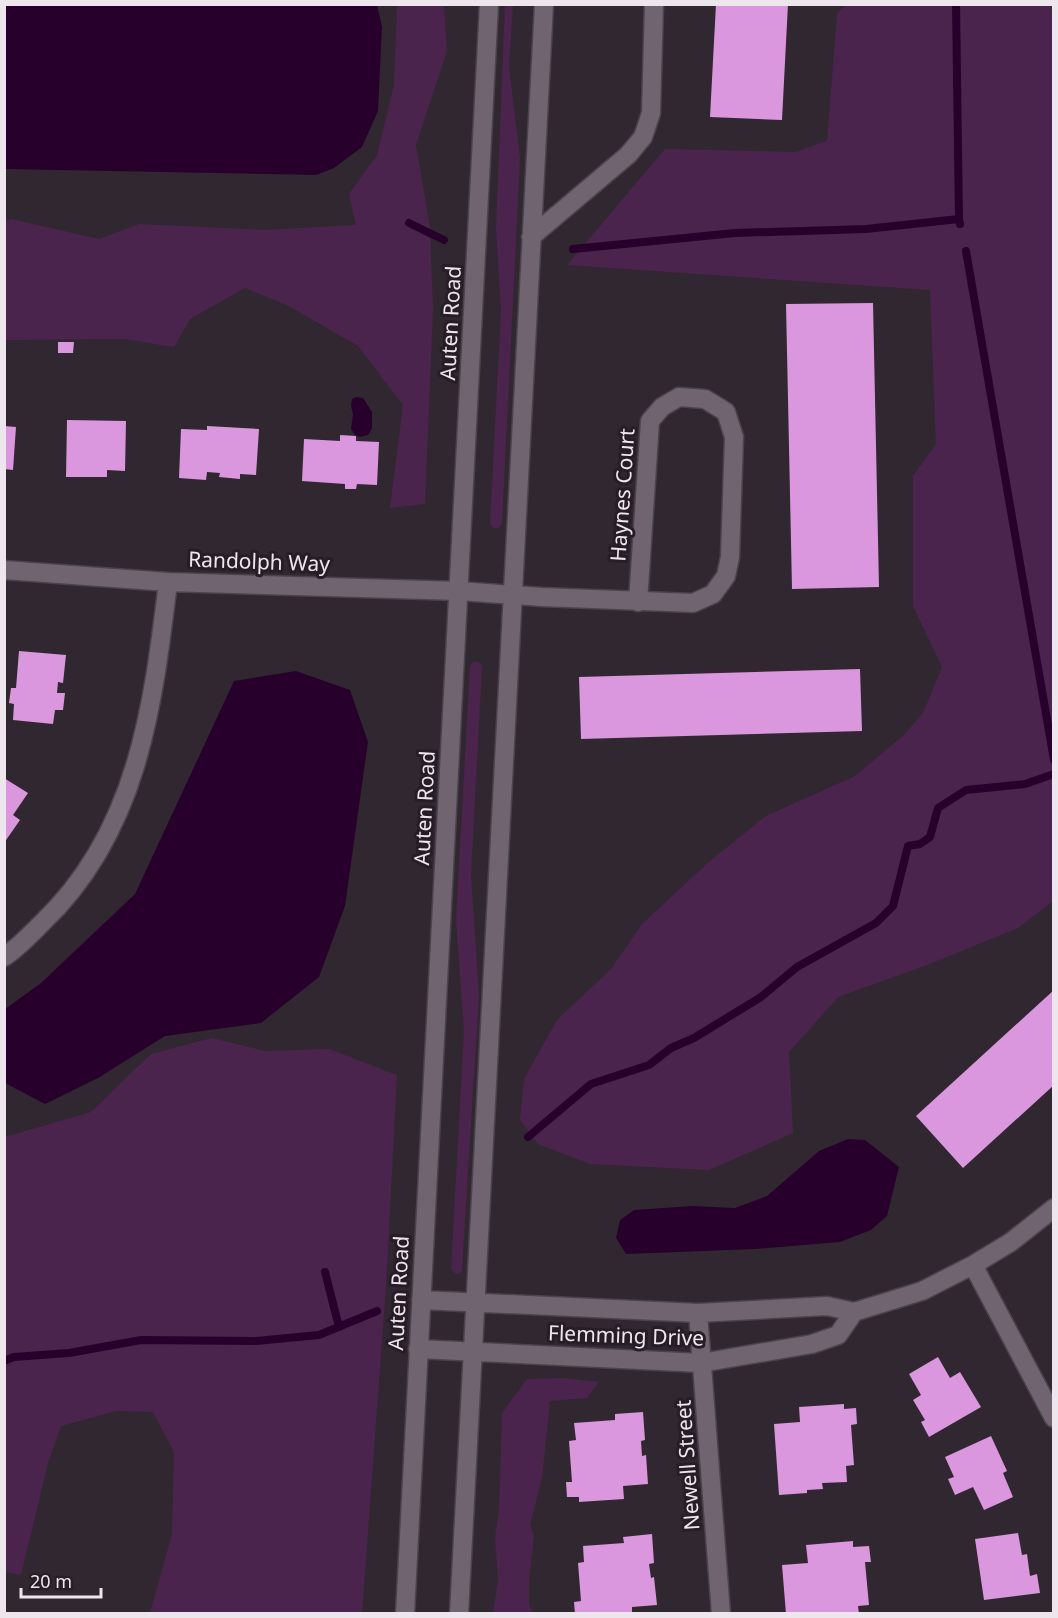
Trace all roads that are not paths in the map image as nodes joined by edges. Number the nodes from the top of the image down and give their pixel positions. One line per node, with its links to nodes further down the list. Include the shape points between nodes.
1 (489, 4): 7 (street, Auten Road)
2 (544, 4): 4 (street)
3 (654, 4): 4 (street, via 651,113 643,136 628,155)
4 (531, 237): 8 (street)
5 (4, 570): 6 (street, Randolph Way)
6 (168, 582): 7 (street, Randolph Way); 10 (street, via 153,696 139,757 112,829 82,879 52,914)
7 (459, 591): 8 (street, Randolph Way); 13 (street, Auten Road)
8 (512, 595): 9 (street, Haynes Court); 14 (street)
9 (638, 602): 9 (street, Haynes Court, via 693,603 713,594 726,576 734,436 726,412 705,399 680,398 662,407 650,421)
10 (4, 957)
11 (1053, 1208): 12 (street, Flemming Drive, via 1011,1242)
12 (973, 1265): 15 (street, Flemming Drive, via 922,1291); 20 (street)
13 (421, 1300): 14 (street, Flemming Drive); 17 (street, Auten Road)
14 (476, 1303): 16 (street, Flemming Drive); 18 (street)
15 (854, 1312): 16 (street, Flemming Drive, via 827,1306); 19 (street, Flemming Drive, via 838,1335 812,1344)
16 (698, 1313): 19 (street, Newell Street)
17 (418, 1349): 18 (street, Flemming Drive); 21 (street, Auten Road)
18 (473, 1353): 19 (street, Flemming Drive); 22 (street)
19 (701, 1364): 23 (street, Newell Street)
20 (1053, 1418)
21 (405, 1614)
22 (459, 1614)
23 (721, 1614)

